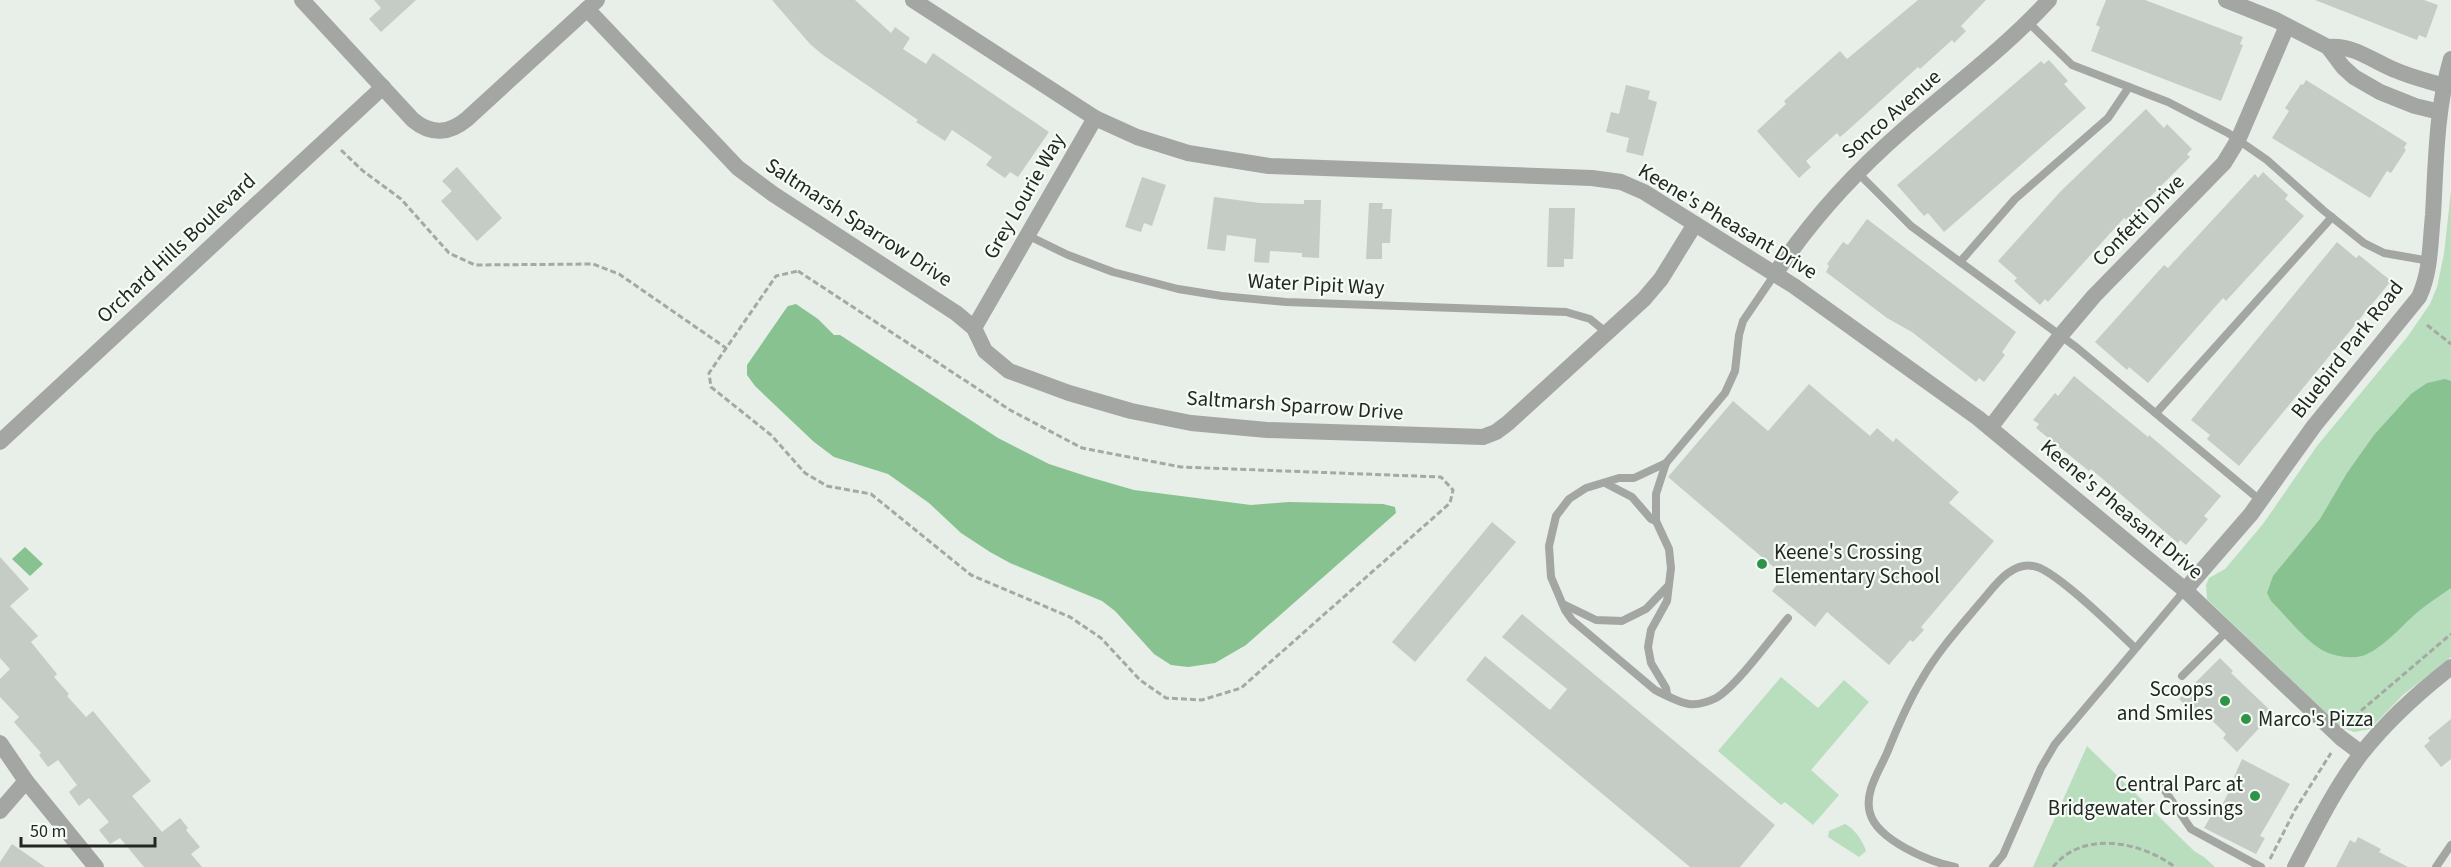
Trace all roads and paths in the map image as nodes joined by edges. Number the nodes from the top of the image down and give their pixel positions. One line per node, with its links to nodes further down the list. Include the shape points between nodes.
1 (302, 0): 10 (street)
2 (913, 0): 14 (street, Keene's Pheasant Drive)
3 (2049, 0): 6 (street, Sonco Avenue)
4 (2226, 0): 7 (street)
5 (592, 4): 10 (street, via 467,119 449,130 439,132 420,126); 25 (street, Saltmarsh Sparrow Drive, via 738,168)
6 (2028, 22): 11 (lane, via 2072,65); 17 (street, Sonco Avenue)
7 (2288, 26): 8 (street); 15 (street, Confetti Drive)
8 (2328, 47): 12 (street, via 2345,47); 13 (street, via 2343,67 2366,85)
9 (2451, 59): 12 (street, Bluebird Park Road)
10 (383, 87): 32 (street, Orchard Hills Boulevard)
11 (2129, 87): 15 (lane, via 2180,108); 22 (lane, via 2108,118 2015,199)
12 (2444, 87): 13 (street, Bluebird Park Road)
13 (2440, 112): 21 (street, Bluebird Park Road)
14 (1095, 118): 19 (street, Keene's Pheasant Drive, via 1163,146 1242,164 1609,179 1644,192); 20 (street, Grey Lourie Way)
15 (2238, 140): 18 (lane); 27 (street, Confetti Drive, via 2216,174 2117,271)
16 (339, 149): 29 (path, via 401,199 449,253 475,265 593,264 620,274)
17 (1858, 173): 22 (lane, via 1899,216); 23 (street, Sonco Avenue, via 1814,220)
18 (2332, 217): 21 (lane, via 2374,248); 30 (lane)
19 (1695, 224): 23 (street, Keene's Pheasant Drive); 26 (street, Saltmarsh Sparrow Drive, via 1653,290)
20 (1028, 235): 25 (street, Grey Lourie Way); 26 (lane, Water Pipit Way, via 1113,272 1201,293 1286,302 1566,312 1590,319)
21 (2430, 261): 35 (street, Bluebird Park Road, via 2424,285 2411,308 2314,426)
22 (1960, 262): 27 (lane)
23 (1775, 274): 31 (street, Keene's Pheasant Drive); 33 (lane, via 1743,321 1735,371 1725,393)
24 (2427, 325): 28 (path)
25 (974, 328): 26 (street, Saltmarsh Sparrow Drive, via 985,351 1009,371 1131,411 1191,423 1268,430 1483,437 1508,423)
26 (1607, 333)
27 (2061, 335): 30 (lane); 31 (street, Confetti Drive)
28 (2451, 344)
29 (726, 348): 29 (path, via 709,373 711,387 771,435 805,473 827,486 871,494 971,575 1070,617 1101,638 1140,680 1166,698 1202,700 1241,687 1450,503 1453,490 1441,477 1181,468 1082,448 1010,410 798,271 776,276)
30 (2157, 412): 35 (lane)
31 (1990, 428): 38 (street, Keene's Pheasant Drive)
32 (0, 442)
33 (1666, 463): 34 (lane, via 1641,476 1619,478); 36 (lane, via 1656,494)
34 (1607, 484): 36 (lane, via 1632,497); 39 (lane, via 1579,492 1556,516 1549,546 1550,569)
35 (2261, 501): 38 (street, Bluebird Park Road)
36 (1656, 521): 37 (lane, via 1669,549)
37 (1667, 587): 39 (lane, via 1646,609 1622,621 1596,620); 46 (lane, via 1667,601 1651,630 1648,647 1651,663)
38 (2185, 590): 41 (street, Keene's Pheasant Drive); 43 (lane)
39 (1563, 604): 46 (lane, via 1572,620 1655,690)
40 (1788, 618): 46 (lane, via 1715,699 1688,704)
41 (2227, 631): 45 (lane); 47 (street, Keene's Pheasant Drive)
42 (2451, 634): 47 (path, via 2356,715)
43 (2135, 648): 55 (lane, via 2059,581 2031,565 2014,569 2000,580 1939,653 1908,704 1869,795 1869,812 1878,829 1900,844); 56 (lane, via 2048,756 2003,855)
44 (2451, 667): 49 (street)
45 (2182, 676)
46 (1667, 694)
47 (2341, 738): 49 (street, Keene's Pheasant Drive); 60 (path, via 2295,810)
48 (0, 742): 50 (street)
49 (2361, 753): 61 (street)
50 (26, 781): 52 (street); 54 (street)
51 (2161, 785): 59 (lane, via 2191,830)
52 (0, 812)
53 (2451, 845): 62 (lane)
54 (96, 867)
55 (1955, 867)
56 (1993, 867)
57 (2053, 867): 58 (path, via 2072,849 2109,843 2148,852)
58 (2175, 867)
59 (2261, 867)
60 (2266, 867)
61 (2295, 867)
62 (2436, 867)

